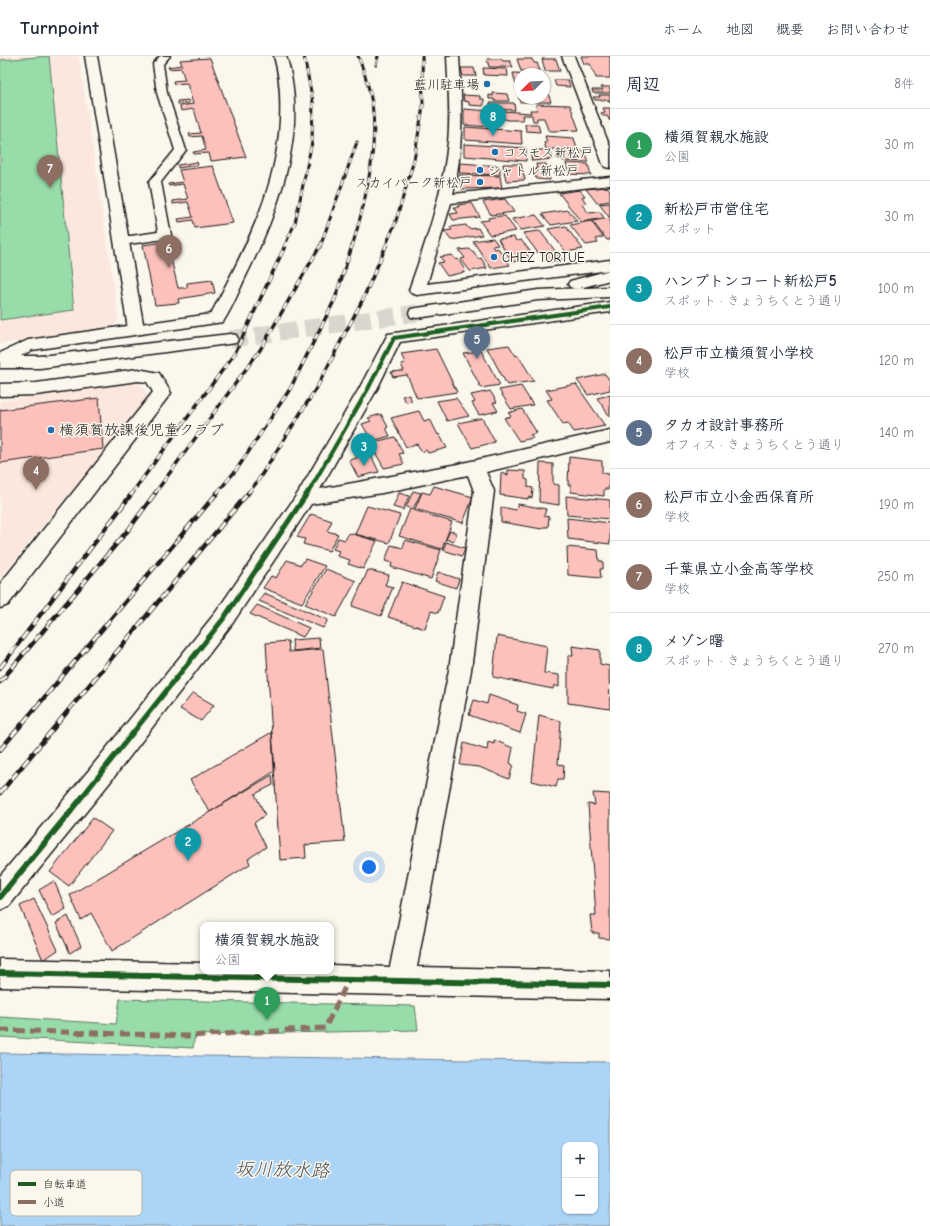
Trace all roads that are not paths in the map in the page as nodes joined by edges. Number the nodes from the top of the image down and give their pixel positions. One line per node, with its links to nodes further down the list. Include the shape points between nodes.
1 (93, 56): 10 (street)
2 (164, 56): 10 (lane, via 158,64 162,93 182,150 155,182 165,235)
3 (280, 56): 17 (street, via 284,67 287,121 278,185 265,221 217,318)
4 (453, 56): 5 (street); 9 (street, via 456,120 453,155)
5 (462, 56)
6 (568, 56): 7 (street)
7 (610, 164)
8 (610, 181): 9 (street)
9 (444, 199): 11 (street, via 417,290)
10 (121, 241): 17 (street)
11 (610, 265)
12 (610, 275): 14 (street)
13 (610, 292): 14 (street)
14 (538, 295): 16 (street)
15 (610, 307): 25 (street, via 394,338 368,389)
16 (417, 313)
17 (136, 329): 19 (street, via 28,345)
18 (230, 339): 20 (street)
19 (0, 361): 20 (street)
20 (40, 362): 21 (street)
21 (0, 372)
22 (0, 390): 26 (street, via 36,389 138,374 153,377 162,393)
23 (610, 436): 24 (street)
24 (475, 468): 25 (street, via 362,490); 29 (street, via 484,491 460,670)
25 (305, 498): 27 (street, via 224,618)
26 (0, 599)
27 (0, 898)
28 (0, 973): 29 (street)
29 (401, 980): 30 (street)
30 (610, 985)

